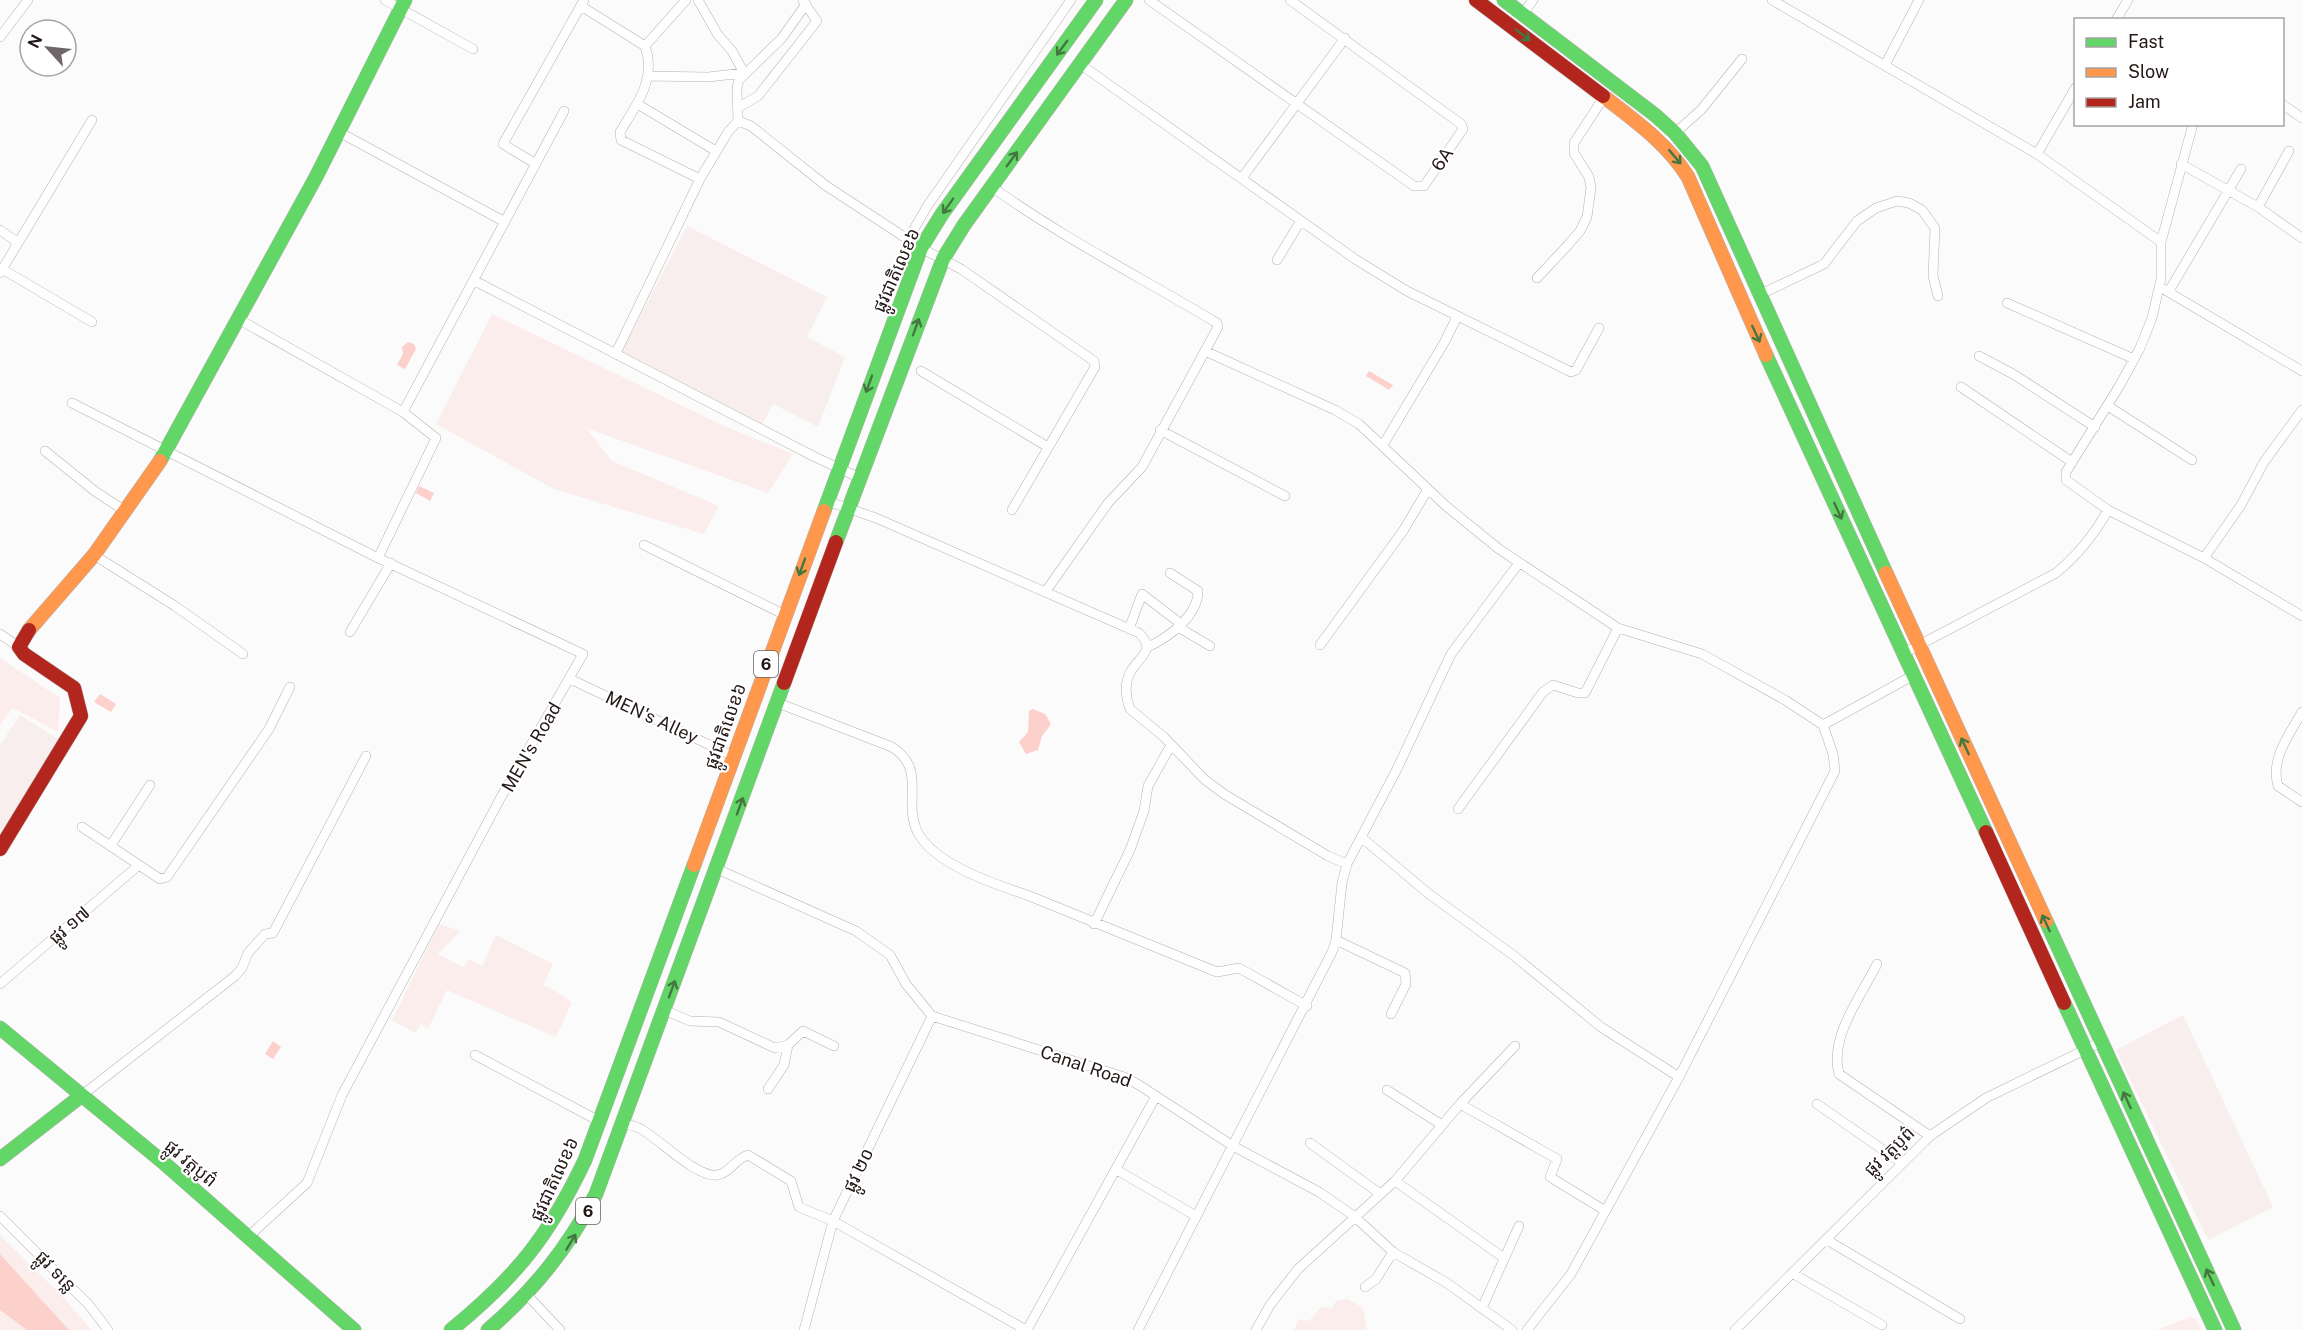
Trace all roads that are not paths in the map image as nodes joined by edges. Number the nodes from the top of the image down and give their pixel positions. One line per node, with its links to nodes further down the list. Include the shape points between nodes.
1 (28, 0): 21 (street)
2 (385, 0): 18 (street)
3 (686, 0): 23 (street)
4 (698, 0): 28 (street)
5 (1071, 0): 57 (street)
6 (1096, 0): 61 (main road, ផ្លូវជាតិលេខ៦ / 6, one-way to 61)
7 (1126, 0): 26 (main road, 6)
8 (1149, 0): 32 (street, 6A)
9 (1290, 0): 22 (street, 6A)
10 (1476, 0): 31 (main road, one-way to 31)
11 (1504, 0): 19 (main road)
12 (1533, 0): 19 (street)
13 (1772, 0): 27 (street)
14 (1919, 0): 27 (street)
15 (2128, 0): 20 (street)
16 (804, 2): 28 (street, via 772,49); 35 (street, via 817,21 758,96)
17 (582, 3): 23 (street); 46 (street, via 503,144)
18 (402, 5): 24 (street); 41 (main road)
19 (1522, 15): 42 (main road)
20 (2117, 18)
21 (0, 37)
22 (1345, 38): 32 (street); 32 (street, 6A, via 1461,124 1463,129 1424,186 1414,186)
23 (645, 46): 29 (street)
24 (472, 49)
25 (1742, 59): 42 (street, via 1701,110)
26 (1080, 64): 49 (street); 51 (main road, 6, one-way to 26)
27 (1885, 65): 45 (street)
28 (744, 73): 29 (street); 35 (street, via 737,88)
29 (648, 76): 33 (street)
30 (2074, 90): 45 (street)
31 (1604, 97): 65 (street, via 1574,143 1574,153 1589,177 1591,188 1587,217 1580,231); 123 (main road, one-way to 123, via 1660,142 1688,177)
32 (1296, 104): 49 (street)
33 (639, 105): 43 (street); 50 (street, via 620,132 621,140)
34 (2284, 105): 37 (street)
35 (739, 107): 39 (street)
36 (564, 111): 46 (street)
37 (2302, 118)
38 (92, 120): 59 (street)
39 (738, 121): 43 (street); 57 (street, via 751,126 825,185)
40 (2192, 126): 47 (street)
41 (339, 132): 54 (street); 72 (main road)
42 (1675, 133): 68 (main road, via 1702,166)
43 (716, 151): 50 (street)
44 (2289, 152): 53 (street)
45 (2037, 154): 60 (street)
46 (536, 164): 54 (street)
47 (2181, 164): 52 (street); 60 (street)
48 (2241, 169): 52 (street)
49 (1242, 178): 55 (street)
50 (700, 179): 76 (street)
51 (992, 187): 62 (main road, 6); 75 (street, via 1033,217 1217,323)
52 (2228, 189): 53 (street); 67 (street)
53 (2258, 207): 58 (street)
54 (505, 222): 66 (street)
55 (1300, 222): 63 (street); 71 (street, via 1407,291)
56 (0, 230): 59 (street)
57 (908, 238): 61 (street)
58 (2302, 238)
59 (18, 242): 64 (street)
60 (2161, 242): 67 (street)
61 (921, 248): 62 (street); 94 (main road, ផ្លូវជាតិលេខ៦ / 6, one-way to 94)
62 (943, 259): 89 (street, via 1094,361 1095,367); 95 (main road, 6, one-way to 62)
63 (1277, 260)
64 (1, 271): 73 (street)
65 (1537, 278)
66 (475, 281): 76 (street); 85 (street)
67 (2164, 289): 78 (street); 80 (street)
68 (1759, 295): 69 (street, via 1824,264 1857,221 1876,208 1897,201 1922,210 1935,228 1932,259); 119 (main road)
69 (1938, 296)
70 (2007, 303): 78 (street)
71 (1457, 317): 74 (street, via 1571,372 1576,370); 88 (street)
72 (240, 320): 85 (street); 90 (main road)
73 (92, 322)
74 (1599, 328)
75 (1207, 352): 87 (street); 88 (street, via 1335,410)
76 (616, 353): 94 (street)
77 (1979, 356): 86 (street)
78 (2134, 359): 83 (street)
79 (921, 371): 89 (street)
80 (2302, 371)
81 (1961, 387): 93 (street)
82 (72, 403): 90 (street, MEN's Road)
83 (2108, 406): 86 (street); 92 (street)
84 (2302, 410): 106 (street)
85 (404, 412): 105 (street, via 437,439)
86 (2095, 427): 93 (street)
87 (1160, 430): 97 (street); 110 (street, via 1142,466 1108,503)
88 (1383, 445): 96 (street)
89 (1048, 447): 100 (street)
90 (168, 450): 102 (main road); 105 (street, MEN's Road)
91 (45, 451): 102 (street)
92 (2192, 460)
93 (2072, 462): 101 (street, via 2066,480)
94 (838, 469): 95 (street); 98 (main road, ផ្លូវជាតិលេខ៦ / 6)
95 (860, 478): 99 (main road, 6)
96 (1428, 489): 108 (street); 118 (street, via 1403,531)
97 (1285, 496)
98 (826, 501): 99 (street); 111 (main road, ផ្លូវជាតិលេខ៦ / 6, one-way to 111)
99 (850, 507): 110 (street); 128 (main road, 6)
100 (1012, 510)
101 (2108, 510): 106 (street); 119 (street, via 2095,533 2056,573)
102 (125, 511): 104 (main road)
103 (644, 545): 111 (street)
104 (94, 555): 121 (main road, via 23,637); 124 (street)
105 (378, 558): 107 (street, MEN's Road)
106 (2204, 558): 112 (street)
107 (391, 563): 116 (street); 126 (street, MEN's Road, via 583,654)
108 (1519, 563): 114 (street); 138 (street, via 1451,654)
109 (1170, 573): 113 (street, via 1198,591 1198,600)
110 (1046, 591): 115 (street)
111 (785, 615): 133 (main road, ផ្លូវជាតិលេខ៦ / 6)
112 (2302, 616)
113 (1180, 626): 115 (street, via 1142,594); 120 (street); 122 (street)
114 (1618, 628): 130 (street, via 1702,654); 136 (street, via 1585,693 1553,685 1543,692)
115 (1129, 629): 122 (street, via 1139,633)
116 (350, 632)
117 (0, 634): 121 (street)
118 (1320, 645)
119 (1919, 645): 123 (street); 153 (main road, one-way to 119)
120 (1210, 646)
121 (19, 647): 140 (main road, via 75,688 81,716)
122 (1148, 647): 131 (street, via 1148,653 1133,668 1126,699 1130,709)
123 (1904, 653): 125 (main road)
124 (243, 654)
125 (1914, 675): 130 (street); 157 (main road)
126 (570, 679): 133 (street, MEN's Alley); 183 (street, MEN's Road, via 500,799 342,1095 307,1184)
127 (290, 687): 142 (street, via 269,729 172,873 160,879)
128 (778, 703): 143 (main road, 6, one-way to 128); 144 (street, via 892,747 904,756 912,771 914,824 922,841 940,856 986,880)
129 (2302, 712): 135 (street, via 2276,760 2274,773 2278,786)
130 (1823, 725): 159 (street, via 1835,771)
131 (1172, 745): 141 (street, via 1224,794); 144 (street, via 1148,786 1130,850)
132 (366, 756): 162 (street, via 273,933 265,933 235,976)
133 (733, 756): 166 (main road, ផ្លូវជាតិលេខ៦ / 6)
134 (150, 785): 139 (street)
135 (2302, 802)
136 (1458, 809)
137 (82, 827): 139 (street)
138 (1361, 837): 141 (street); 159 (street, via 1601,1027)
139 (111, 845): 142 (street)
140 (0, 849)
141 (1347, 864): 145 (street)
142 (139, 865): 147 (street, ផ្លូវ ១៧)
143 (717, 869): 149 (main road, 6, one-way to 143); 151 (street, via 856,931 894,961 906,984)
144 (1094, 924): 148 (street, via 1217,972 1239,968)
145 (1336, 940): 148 (street); 150 (street, via 1405,973 1406,984)
146 (1877, 964): 169 (street, via 1843,1032 1836,1053 1839,1074)
147 (0, 984)
148 (1306, 1006): 171 (street)
149 (664, 1010): 154 (street, via 690,1021 719,1022 775,1048); 167 (main road, 6)
150 (1391, 1014)
151 (932, 1016): 163 (street, Canal Road, via 1124,1077); 181 (street, ផ្លូវ ២០)
152 (0, 1028): 162 (main road, ផ្លូវ វត្តបូព៌)
153 (2101, 1042): 157 (street, ផ្លូវ វត្តបូព៌); 207 (main road, one-way to 153)
154 (788, 1045): 155 (street, via 803,1031); 160 (street, via 784,1065)
155 (834, 1046)
156 (1515, 1046): 164 (street)
157 (2085, 1049): 169 (street, ផ្លូវ វត្តបូព៌, via 1986,1098); 206 (main road)
158 (475, 1055): 166 (street)
159 (1679, 1077): 177 (street)
160 (768, 1089)
161 (1387, 1090): 168 (street)
162 (81, 1096): 172 (main road); 183 (main road, ផ្លូវ វត្តបូព៌)
163 (1156, 1096): 171 (street, Canal Road); 174 (street)
164 (1460, 1104): 168 (street); 177 (street, via 1557,1159 1550,1177)
165 (1817, 1104): 173 (street)
166 (598, 1121): 196 (main road, ផ្លូវជាតិលេខ៦ / 6, via 572,1188 535,1252 503,1288)
167 (623, 1123): 181 (street, via 640,1128 693,1167 714,1176 748,1155 791,1181 799,1207); 189 (main road, 6, one-way to 167, via 554,1267 583,1221)
168 (1442, 1125): 175 (street)
169 (1930, 1136): 173 (street, ផ្លូវ វត្តបូព៌)
170 (1310, 1143): 176 (street)
171 (1233, 1146): 179 (street); 180 (street, Canal Road, via 1319,1192)
172 (0, 1159)
173 (1902, 1163): 184 (street, ផ្លូវ វត្តបូព៌)
174 (1117, 1170): 179 (street); 200 (street)
175 (1395, 1181): 176 (street); 186 (street)
176 (1379, 1193): 180 (street)
177 (1604, 1210): 204 (street, via 1571,1274)
178 (0, 1216): 194 (street, ផ្លូវ ទន្លេ)
179 (1196, 1216): 201 (street)
180 (1354, 1216): 185 (street, Canal Road); 202 (street, via 1298,1269)
181 (833, 1221): 193 (street); 199 (street, ផ្លូវ ២០)
182 (1519, 1226): 186 (street)
183 (249, 1236): 195 (main road, ផ្លូវ វត្តបូព៌)
184 (1827, 1240): 187 (street, ផ្លូវ វត្តបូព៌); 191 (street)
185 (1393, 1252): 188 (street, via 1376,1279); 190 (street, Canal Road)
186 (1504, 1258): 190 (street)
187 (1792, 1273): 192 (street); 205 (street, ផ្លូវ វត្តបូព៌)
188 (1365, 1287)
189 (528, 1296): 197 (main road, 6); 198 (street)
190 (1482, 1308): 203 (street, Canal Road)
191 (1960, 1319)
192 (1882, 1325)
193 (1014, 1328): 200 (street)
194 (108, 1330)
195 (354, 1330)
196 (451, 1330)
197 (488, 1330)
198 (560, 1330)
199 (804, 1330)
200 (1026, 1330)
201 (1138, 1330)
202 (1256, 1330)
203 (1512, 1330)
204 (1527, 1330)
205 (1735, 1330)
206 (2215, 1330)
207 (2234, 1330)

